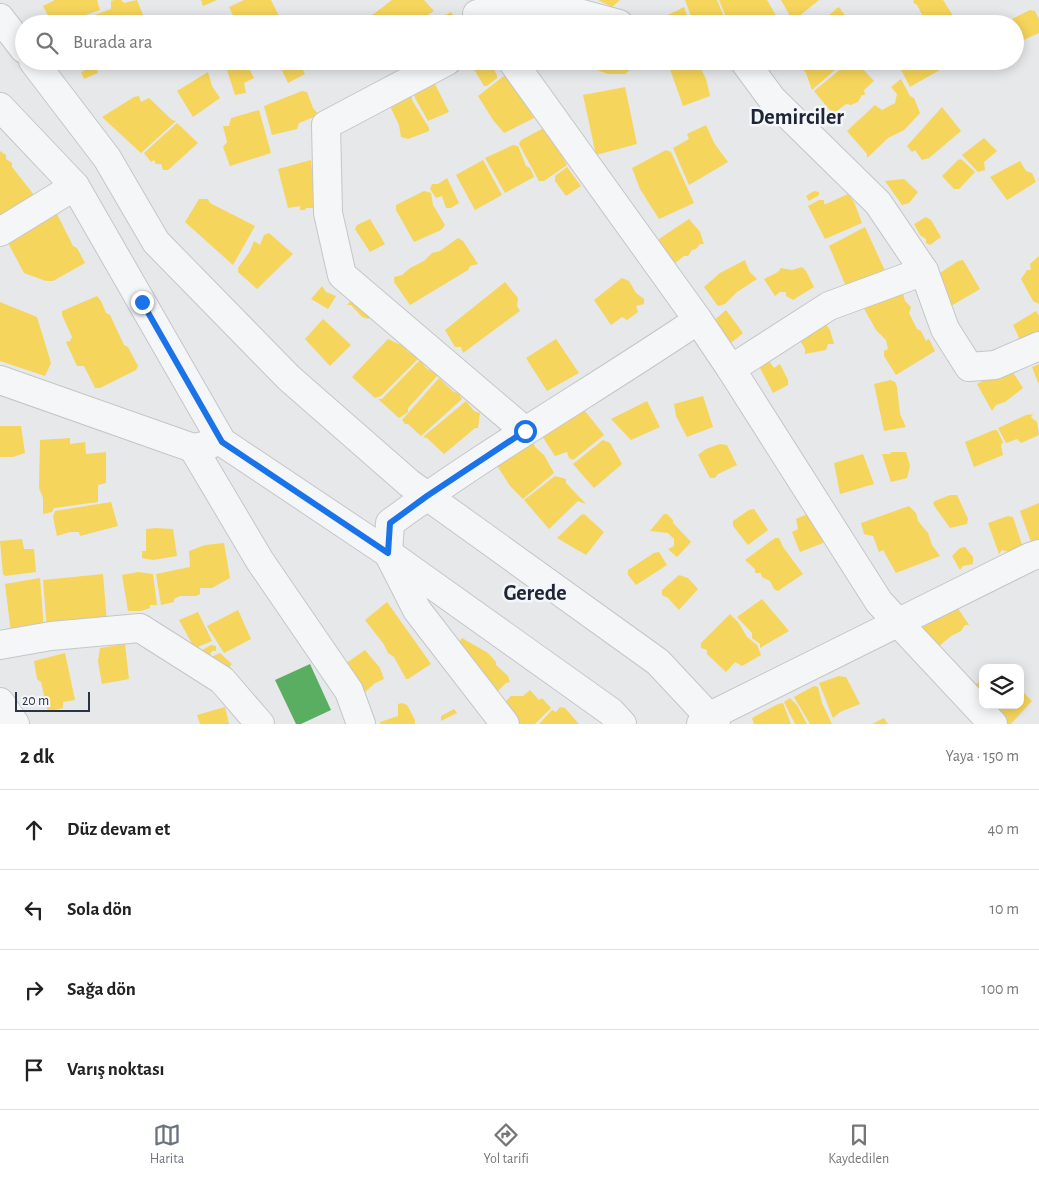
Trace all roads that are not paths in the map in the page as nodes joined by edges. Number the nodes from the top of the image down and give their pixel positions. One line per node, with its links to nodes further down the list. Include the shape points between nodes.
1 (534, 2): 2 (street); 3 (street)
2 (476, 13)
3 (586, 15)
4 (0, 18): 5 (street)
5 (15, 37)
6 (40, 70): 21 (street, via 107,158 156,242 289,378)
7 (429, 70): 18 (street, via 326,125 328,213 342,274)
8 (518, 70): 14 (street)
9 (751, 70): 13 (street, via 772,99 878,203)
10 (0, 107): 11 (street)
11 (75, 186): 12 (street); 19 (street)
12 (0, 232)
13 (924, 271): 15 (street, via 944,329 969,367 995,365); 16 (street, via 829,306)
14 (698, 320): 16 (street); 18 (street)
15 (1039, 346)
16 (731, 369): 24 (street, via 879,602)
17 (0, 380): 20 (street)
18 (525, 431): 21 (street)
19 (222, 442): 20 (street); 22 (street)
20 (193, 448): 30 (street, via 260,561 349,691)
21 (427, 496): 22 (street, via 390,523); 27 (street, via 658,662)
22 (388, 553): 31 (street, via 417,610); 32 (street, via 611,712)
23 (1039, 554): 24 (street)
24 (896, 622): 27 (street); 33 (street)
25 (0, 646): 29 (street, via 50,636 140,628 222,680)
26 (0, 702): 28 (street)
27 (709, 721)
28 (15, 724)
29 (260, 724)
30 (361, 724)
31 (505, 724)
32 (622, 724)
33 (992, 724)

